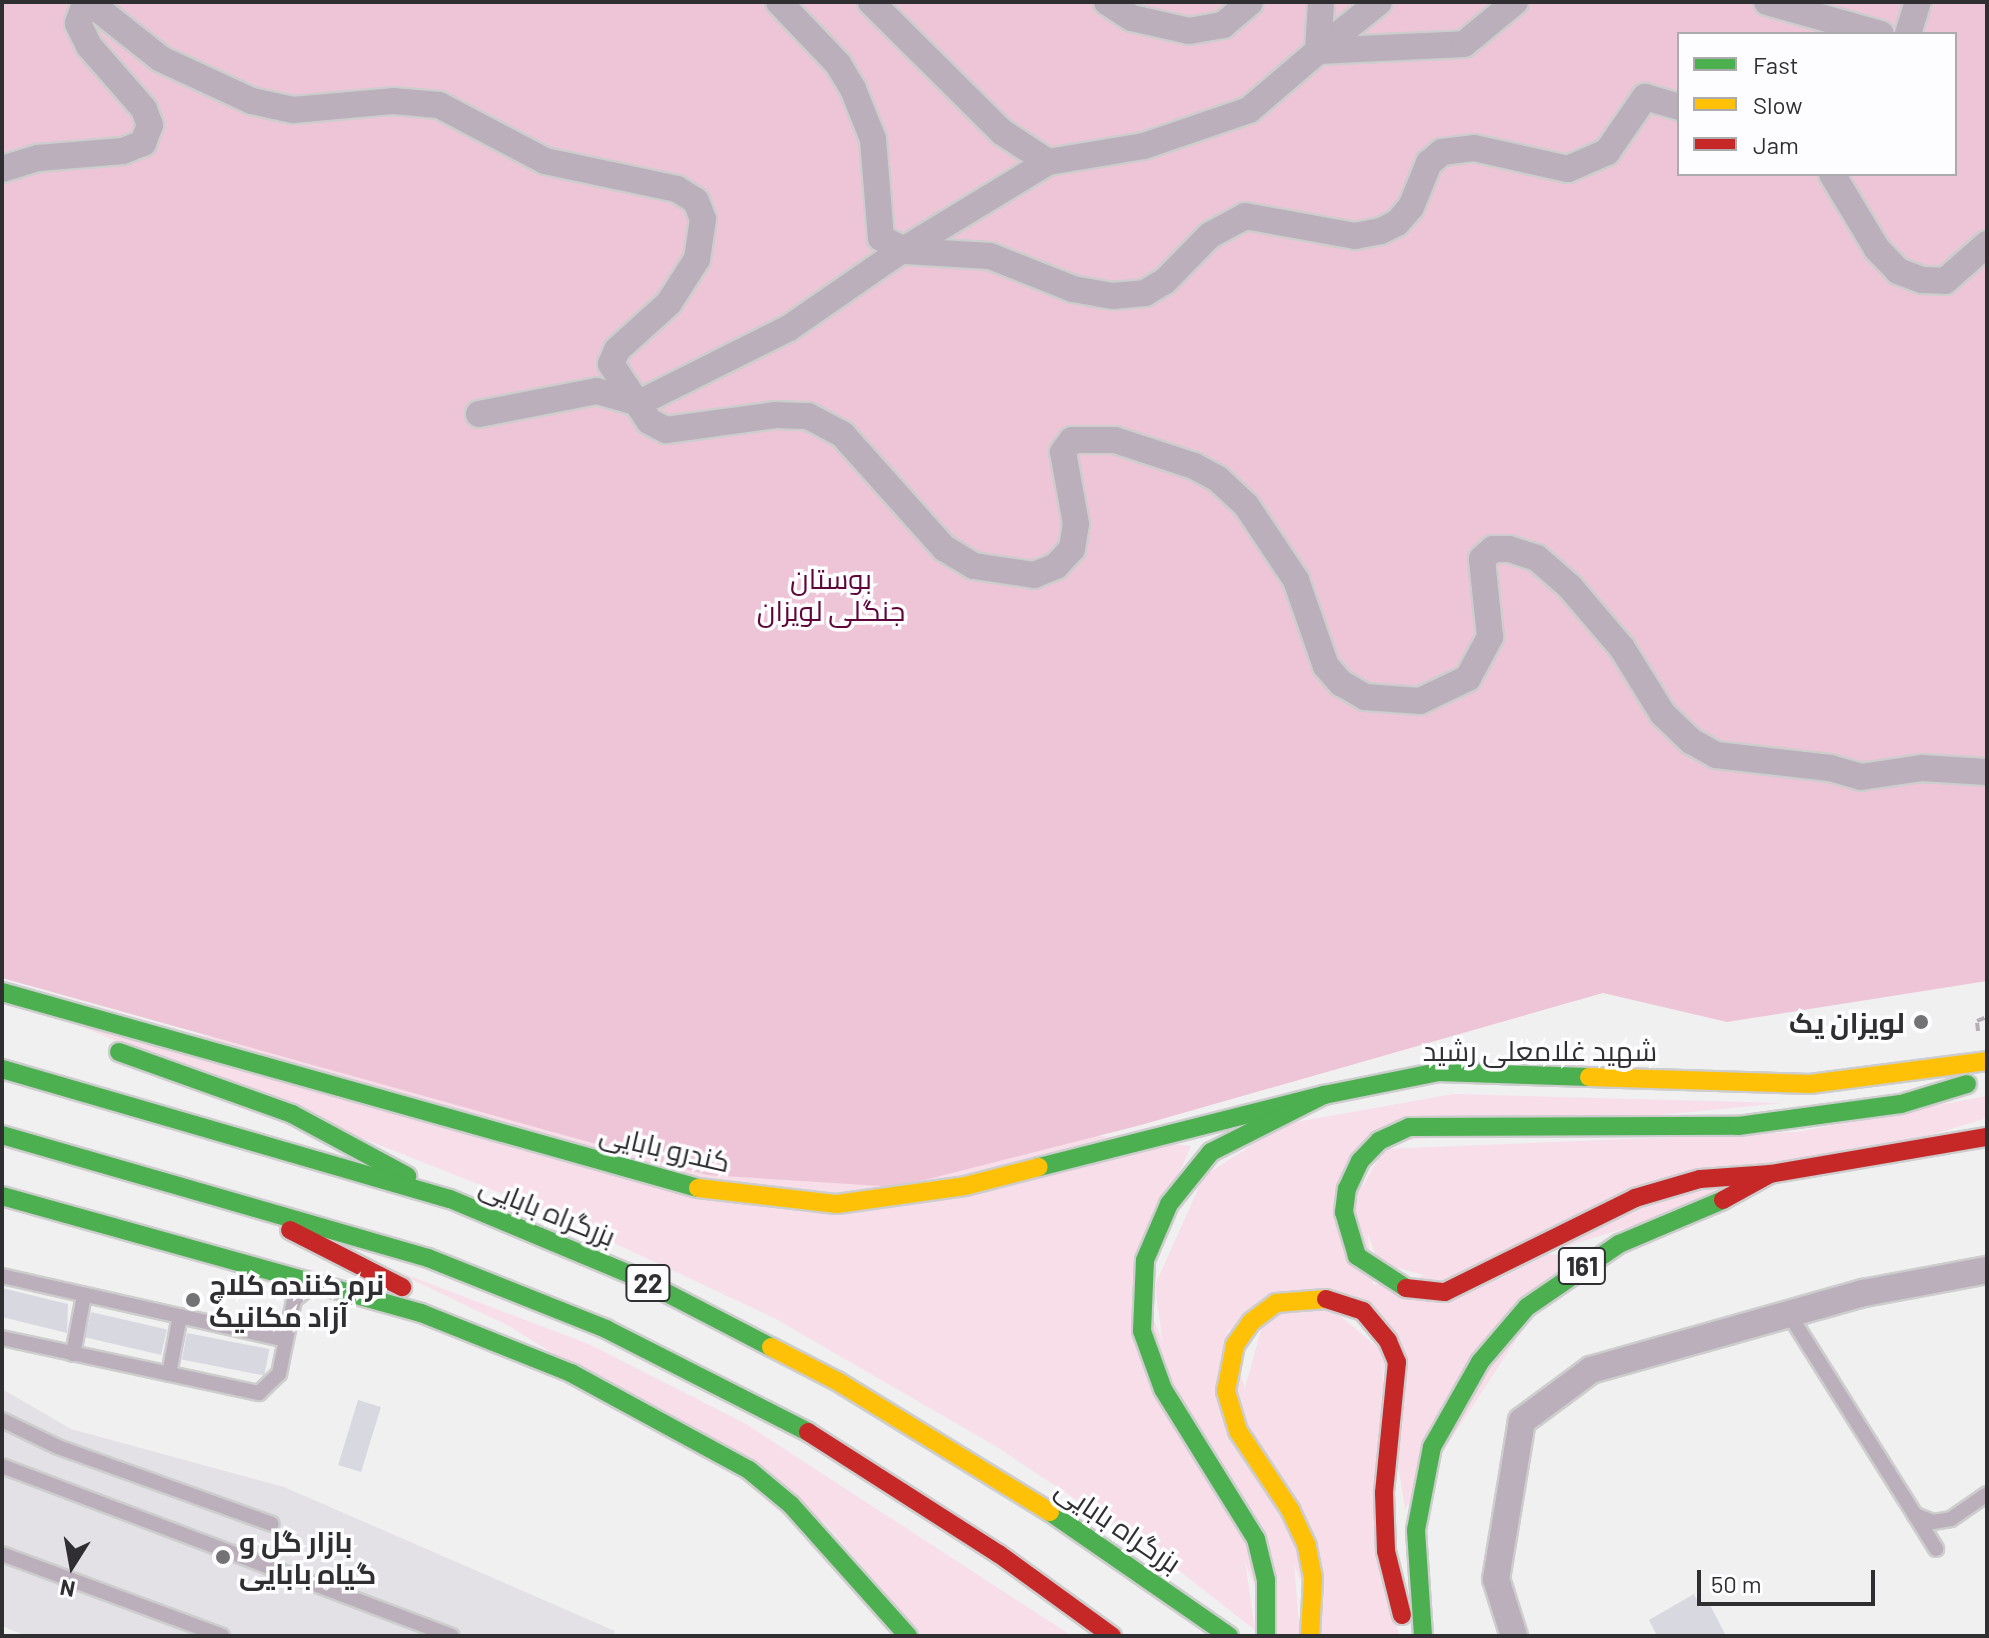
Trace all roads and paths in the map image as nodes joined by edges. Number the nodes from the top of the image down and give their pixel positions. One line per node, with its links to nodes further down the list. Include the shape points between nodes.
1 (779, 2): 19 (street, via 838,64 853,89 873,139 881,238)
2 (871, 2): 15 (street, via 1002,132)
3 (1107, 2): 4 (street, via 1132,18 1189,31 1223,25)
4 (1250, 2)
5 (1321, 2): 13 (street)
6 (1379, 2): 13 (street)
7 (1515, 2): 13 (street, via 1464,44)
8 (1767, 2): 11 (street)
9 (1918, 2): 12 (street)
10 (99, 6): 16 (street, via 83,9 78,23 89,46 144,109 150,125 143,143 123,151 38,158); 20 (street, via 161,59 252,101 293,110 393,101 439,105 545,161 677,189 696,201 703,219 697,259 669,303 617,350 611,364)
11 (1874, 32)
12 (1909, 32)
13 (1318, 51): 15 (street, via 1249,110 1144,146)
14 (1677, 106): 19 (street, via 1645,97 1607,152 1568,169 1474,148 1442,152 1429,163 1411,207 1381,231 1355,236 1245,216 1210,235 1165,281 1145,293 1112,296 1073,289 990,256)
15 (1048, 162): 19 (street)
16 (2, 169)
17 (1833, 176): 18 (street, via 1877,249 1898,271 1921,280 1945,281)
18 (1987, 244)
19 (906, 251): 20 (street, via 789,328)
20 (639, 403): 21 (street, via 597,391); 22 (street, via 649,421 666,430 775,415 808,416 843,435 944,548 974,566 1007,575 1034,575 1056,566 1072,549 1076,524 1062,472 1063,452 1072,440 1115,440 1194,466 1246,505 1296,580 1326,666 1365,697 1420,701 1468,678 1490,637 1482,559 1493,549 1509,549 1537,558 1570,587 1622,648 1663,714 1691,741 1716,755 1830,768 1861,777 1922,768)
21 (479, 414)
22 (1987, 772)
23 (2, 992): 32 (main road, کندرو بابایی, via 700,1189 837,1204 965,1186)
24 (2, 1004): 27 (main road)
25 (1987, 1017): 26 (path)
26 (1977, 1021)
27 (57, 1028)
28 (99, 1045): 38 (main road, via 292,1114)
29 (1987, 1061): 32 (main road, شهید غلامعلی رشید, via 1810,1084 1438,1072)
30 (2, 1069): 38 (main road, بزرگراه بابایی / 22)
31 (1987, 1078): 35 (main road, via 1901,1104 1738,1126 1409,1127 1379,1141 1360,1161 1347,1189 1344,1212 1357,1256 1383,1278 1403,1288 1445,1292 1635,1198 1700,1179)
32 (1324, 1095): 62 (main road, شهید غلامعلی رشید, via 1211,1152 1169,1204 1145,1260 1142,1331 1163,1389 1256,1539 1266,1580)
33 (2, 1135): 37 (main road, 22)
34 (1987, 1137): 35 (main road, 161)
35 (1770, 1174): 65 (main road, 161, via 1707,1209 1659,1225 1586,1263 1527,1307 1480,1362 1442,1422 1425,1474 1416,1530)
36 (2, 1196): 41 (main road)
37 (225, 1197): 48 (main road); 60 (main road, 22, via 428,1258 606,1329 810,1433 999,1554)
38 (450, 1199): 61 (main road, بزرگراه بابایی / 22, via 632,1275 837,1381 1023,1494)
39 (1987, 1270): 43 (street, via 1864,1293)
40 (2, 1276): 42 (lane)
41 (344, 1290): 46 (lane, via 306,1289 294,1300); 48 (main road, via 421,1313)
42 (84, 1295): 44 (lane); 47 (lane)
43 (1789, 1314): 53 (lane); 66 (street, via 1591,1370 1522,1421 1496,1579)
44 (180, 1316): 46 (lane); 49 (lane)
45 (2, 1338): 47 (lane)
46 (285, 1340): 49 (lane, via 279,1374 259,1393)
47 (73, 1354): 49 (lane)
48 (571, 1373): 59 (main road, via 749,1470 791,1505)
49 (169, 1374)
50 (2, 1420): 54 (lane, via 58,1447)
51 (2, 1466): 58 (lane)
52 (1987, 1494): 53 (lane, via 1951,1519 1933,1522)
53 (1915, 1515): 55 (lane)
54 (272, 1524)
55 (1936, 1549)
56 (2, 1554): 57 (lane)
57 (222, 1636)
58 (452, 1636)
59 (908, 1636)
60 (1112, 1636)
61 (1229, 1636)
62 (1266, 1636)
63 (1310, 1636): 64 (main road, via 1313,1578 1307,1546 1291,1511 1238,1431 1226,1391 1235,1345 1251,1322 1276,1303 1317,1296 1363,1311 1388,1341 1397,1362 1384,1493 1386,1551 1400,1612)
64 (1416, 1636)
65 (1423, 1636)
66 (1514, 1636)

